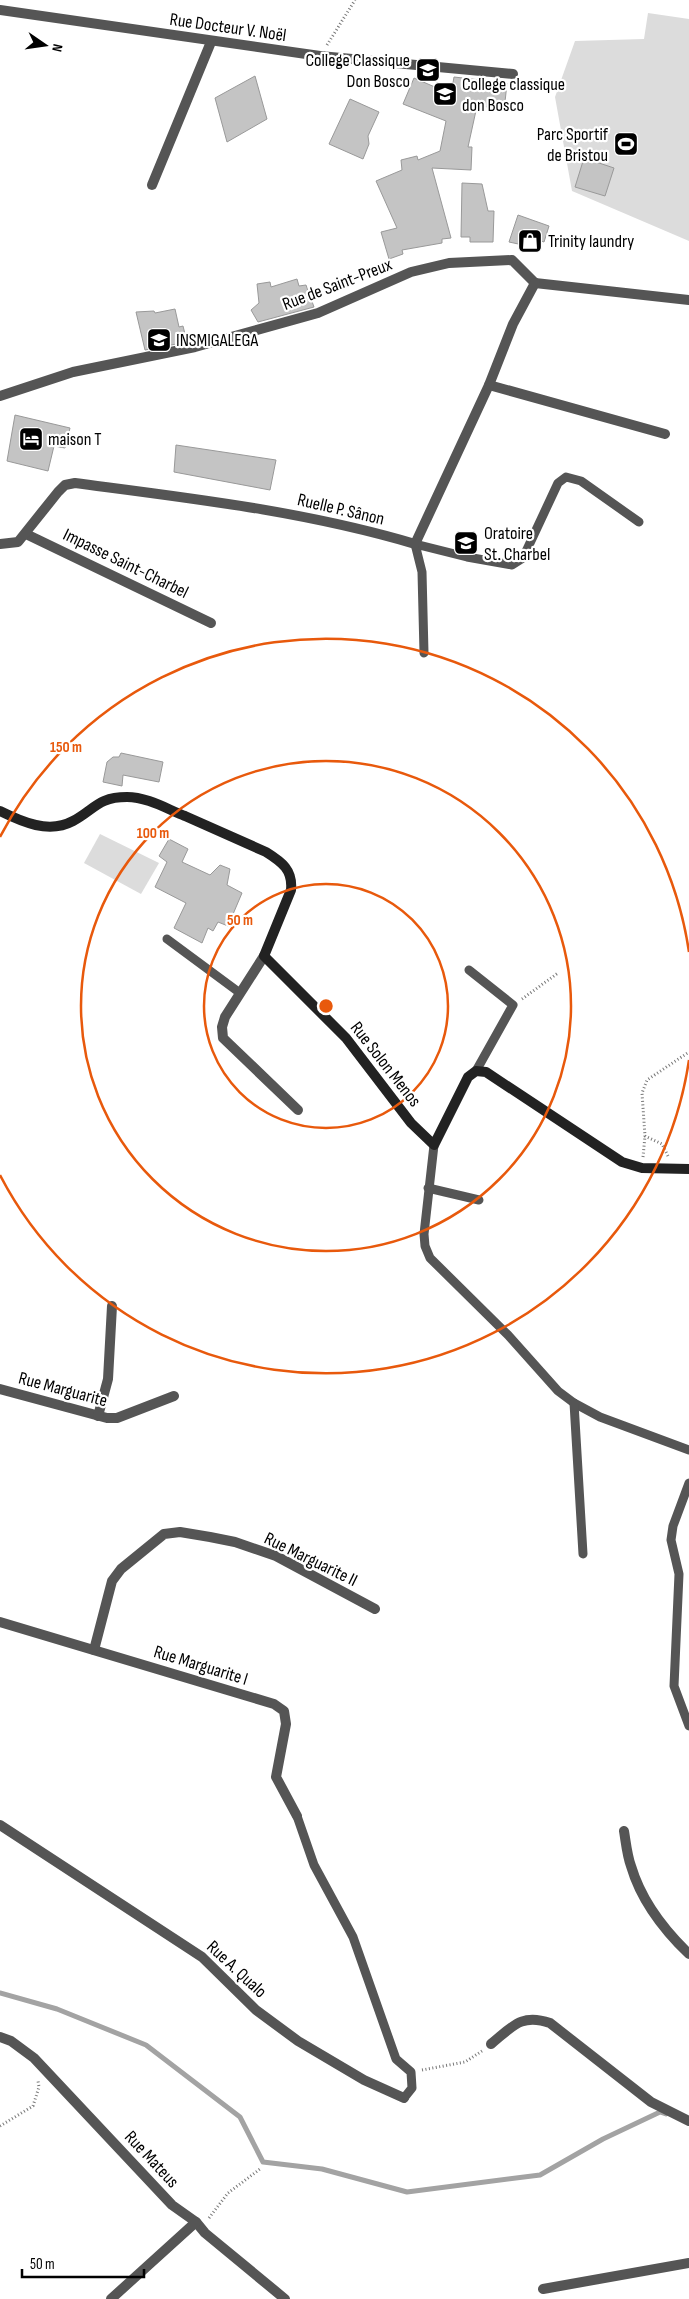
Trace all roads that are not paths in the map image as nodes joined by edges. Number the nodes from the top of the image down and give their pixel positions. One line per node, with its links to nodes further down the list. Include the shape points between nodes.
1 (0, 10): 2 (street, Rue Docteur V. Noël)
2 (210, 42): 3 (street, Rue Docteur V. Noël); 4 (street)
3 (512, 74)
4 (152, 185)
5 (536, 283): 6 (street); 7 (street, via 514,324); 8 (street, Rue de Saint-Preux, via 512,260 449,263 411,272 318,313 195,347 73,372)
6 (689, 300)
7 (489, 385): 9 (street); 13 (street)
8 (0, 396)
9 (665, 434)
10 (639, 522): 13 (lane, via 581,481 566,477 558,483 523,558 512,565)
11 (26, 534): 12 (street, Ruelle P. Sânon, via 18,542); 13 (street, Ruelle P. Sânon, via 58,492 74,482 271,510); 14 (street, Impasse Saint-Charbel)
12 (0, 544)
13 (415, 544): 15 (lane, via 422,572)
14 (211, 623)
15 (424, 653)
16 (0, 812): 18 (street, via 18,820 53,827 73,821 96,804 130,797 158,805 266,852 289,870 292,881)
17 (167, 939): 20 (lane)
18 (264, 956): 20 (street); 23 (street, Rue Solon Menos, via 346,1038 411,1123)
19 (469, 970): 21 (lane, via 513,1005)
20 (240, 993): 22 (street, via 225,1017 223,1038)
21 (476, 1071): 23 (street, via 468,1077); 24 (street, via 486,1072 622,1162 642,1168)
22 (298, 1110)
23 (434, 1145): 25 (lane)
24 (689, 1169)
25 (428, 1188): 26 (lane); 30 (lane, via 424,1234 430,1258 508,1335 558,1391)
26 (479, 1200)
27 (112, 1306): 31 (street, via 108,1379)
28 (0, 1389): 31 (street, Rue Marguarite)
29 (174, 1396): 31 (street, Rue Marguarite, via 117,1418)
30 (574, 1403): 32 (lane, via 600,1417); 34 (lane)
31 (98, 1416)
32 (689, 1450)
33 (689, 1483): 38 (lane, via 671,1540 680,1574 674,1686)
34 (583, 1554)
35 (375, 1610): 37 (street, Rue Marguarite II, via 276,1556 210,1537 180,1532 164,1534 121,1569 112,1581)
36 (0, 1622): 37 (street, Rue Marguarite I)
37 (94, 1650): 39 (street, Rue Marguarite I, via 274,1704 284,1711 286,1724 276,1777)
38 (689, 1726)
39 (297, 1816): 45 (lane, via 314,1865 353,1937 396,2059 411,2072 412,2088)
40 (0, 1825): 45 (street, Rue A. Qualo, via 202,1957 256,2010 298,2041 364,2080)
41 (624, 1831): 42 (street, via 631,1866 650,1906 673,1939)
42 (689, 1954)
43 (0, 2037): 47 (street, Rue Mateus, via 34,2058 172,2205)
44 (491, 2044): 46 (street, via 518,2022 536,2018 550,2023 651,2102)
45 (404, 2098)
46 (689, 2121)
47 (199, 2225): 50 (street); 51 (street, Rue Mateus)
48 (689, 2263): 49 (street)
49 (543, 2289)
50 (117, 2297)
51 (285, 2299)

